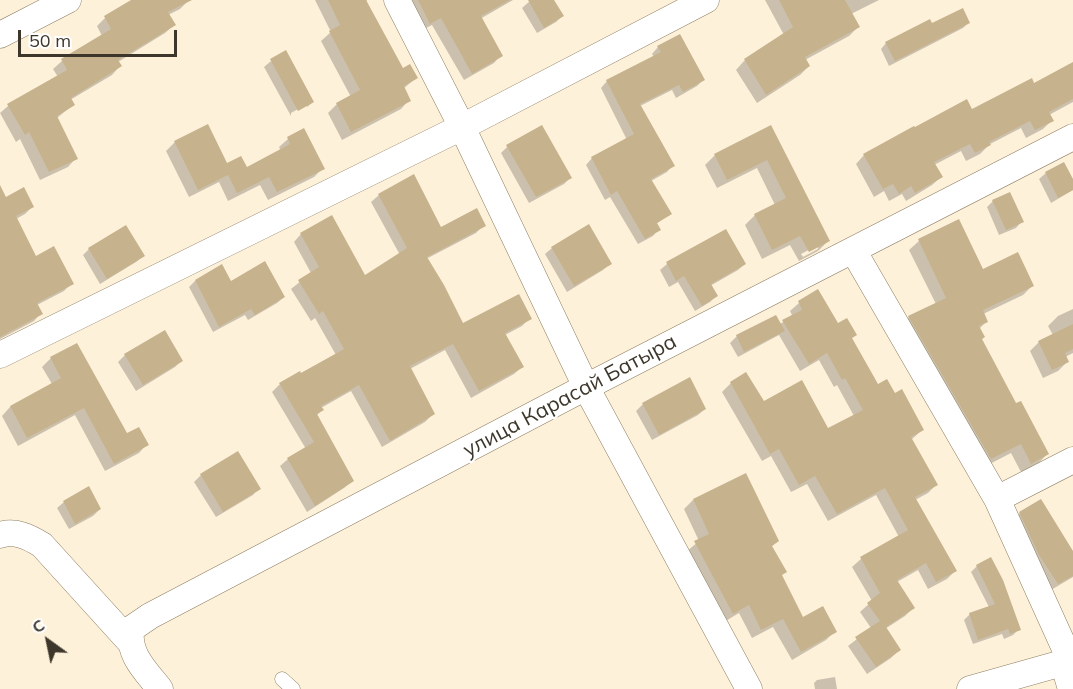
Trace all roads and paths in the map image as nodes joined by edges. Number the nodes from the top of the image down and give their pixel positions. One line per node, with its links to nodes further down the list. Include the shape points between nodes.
1 (68, 0): 4 (street)
2 (397, 0): 5 (street)
3 (706, 0): 5 (street)
4 (0, 35)
5 (462, 127): 8 (street); 9 (street)
6 (1073, 136): 7 (street, улица Карасай Батыра)
7 (853, 250): 9 (street, улица Карасай Батыра); 11 (street)
8 (0, 355)
9 (586, 387): 13 (street, улица Карасай Батыра, via 150,616 131,629); 18 (street)
10 (1073, 460): 11 (street)
11 (997, 499): 14 (street)
12 (0, 535): 13 (street, via 27,536 42,545)
13 (130, 642): 16 (street)
14 (1069, 660): 19 (street); 20 (street)
15 (282, 679): 17 (lane)
16 (160, 689)
17 (293, 689)
18 (749, 689)
19 (970, 689)
20 (1071, 689)

